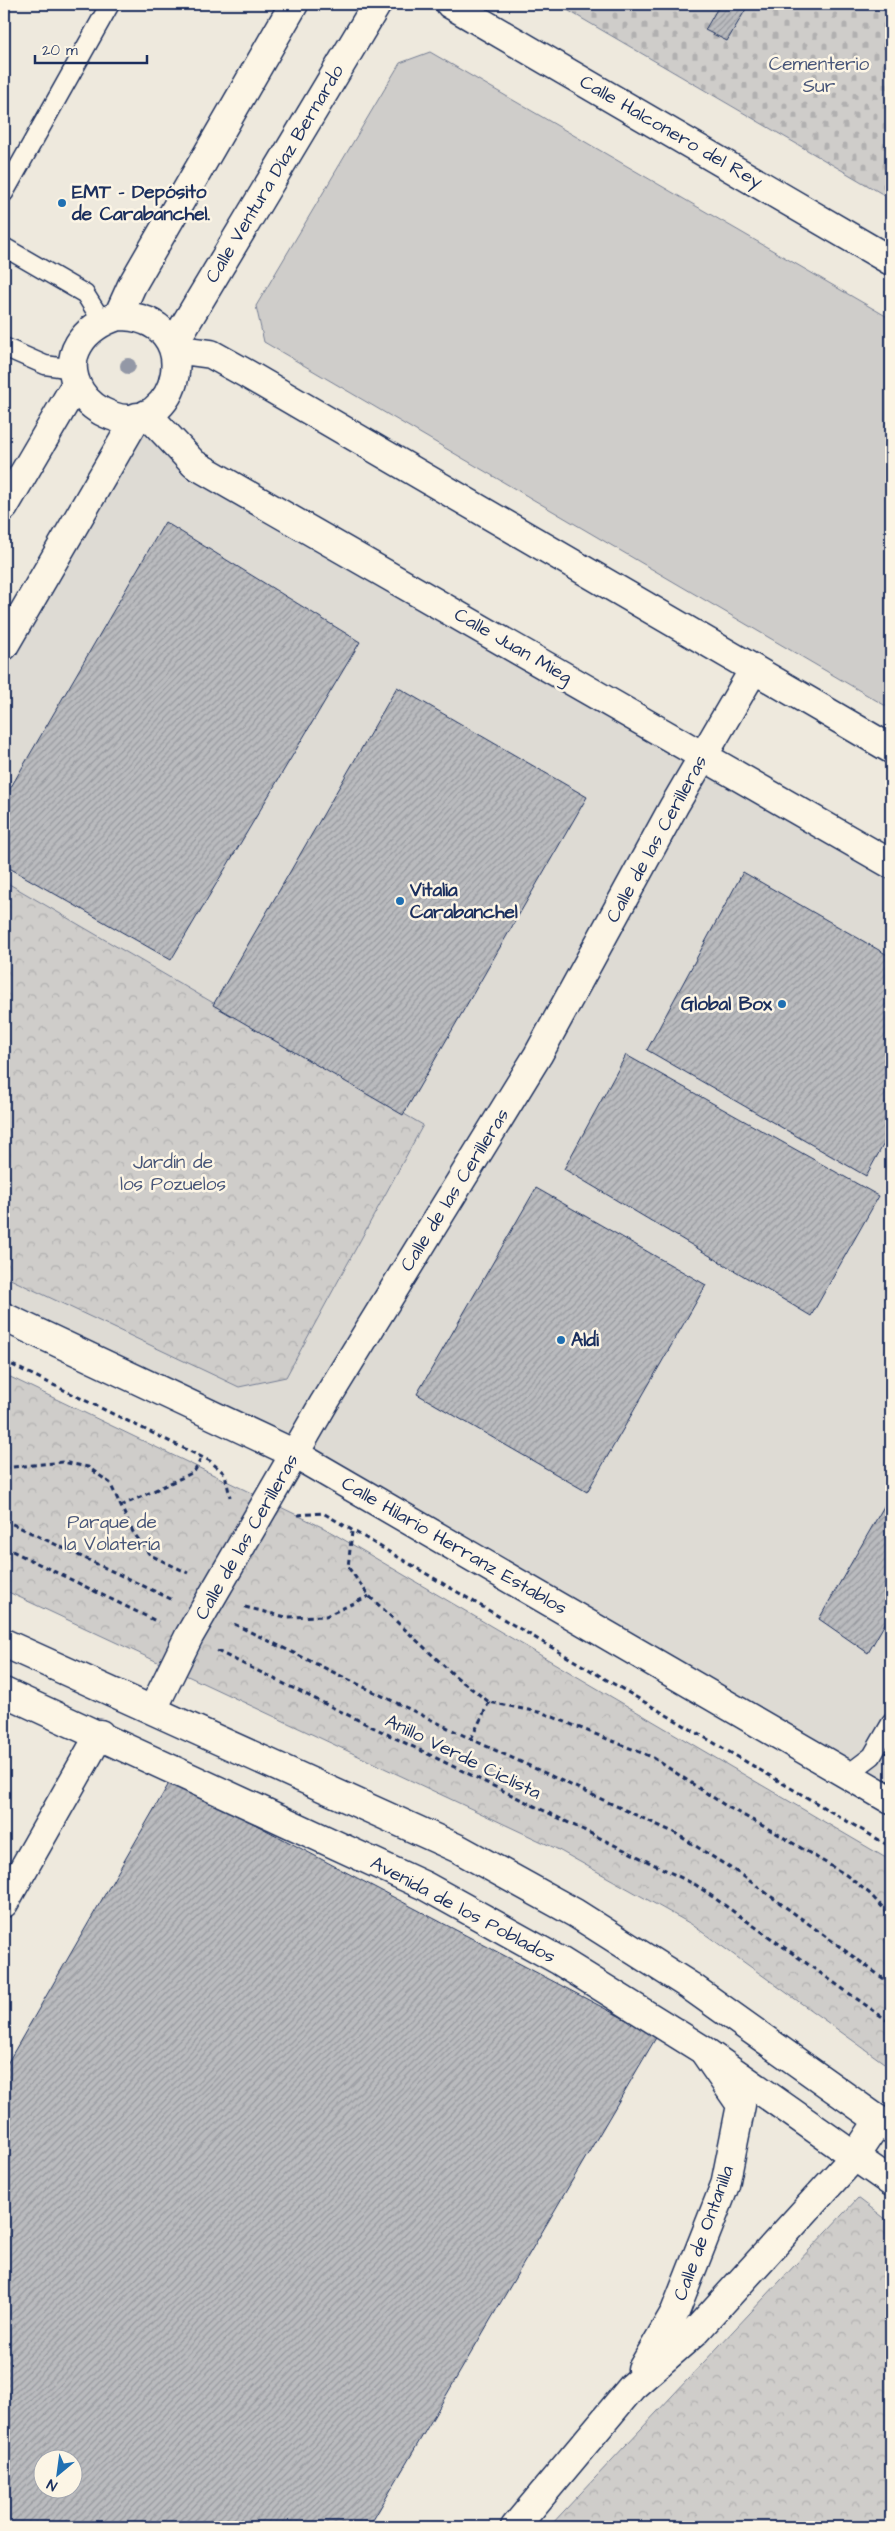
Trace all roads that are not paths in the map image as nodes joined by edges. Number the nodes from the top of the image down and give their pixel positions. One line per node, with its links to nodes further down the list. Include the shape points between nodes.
1 (110, 4): 5 (lane)
2 (294, 4): 8 (street)
3 (377, 4): 9 (street, Calle Ventura Díaz Bernardo)
4 (450, 4): 7 (street, Calle Halconero del Rey)
5 (4, 193)
6 (4, 246): 8 (lane, via 85,294)
7 (891, 261)
8 (110, 318): 9 (street, via 133,316 148,320 161,330); 11 (street, via 90,329 80,340 75,354)
9 (172, 346): 12 (street, via 177,368 173,386 162,403); 15 (street, via 211,354 233,366)
10 (4, 347): 11 (lane)
11 (74, 376): 12 (street, via 85,400 100,412 118,418); 13 (street)
12 (142, 416): 14 (street); 17 (street, Calle Juan Mieg, via 194,464)
13 (4, 507)
14 (4, 646)
15 (754, 669): 16 (street); 17 (street, Calle de las Cerilleras)
16 (891, 749)
17 (704, 755): 18 (street, Calle Juan Mieg); 20 (street, Calle de las Cerilleras, via 538,1054)
18 (891, 864)
19 (4, 1317): 20 (street, Calle Hilario Herranz Establos)
20 (295, 1454): 23 (street, Calle de las Cerilleras, via 189,1636); 26 (street, Calle Hilario Herranz Establos)
21 (4, 1643): 23 (street)
22 (4, 1692): 25 (street, Avenida de los Poblados)
23 (153, 1709): 30 (street, via 460,1849 575,1913 690,1986)
24 (891, 1723): 26 (lane, via 872,1756)
25 (100, 1734): 28 (street); 29 (street, Avenida de los Poblados, via 425,1886 560,1961)
26 (847, 1775): 27 (street, Calle Hilario Herranz Establos)
27 (891, 1800)
28 (4, 1903)
29 (703, 2050): 31 (street, Avenida de los Poblados); 33 (street, Calle de Ontanilla, via 741,2105 725,2185 676,2312)
30 (885, 2125): 31 (street, Calle de Ontanilla)
31 (855, 2156): 32 (street, Avenida de los Poblados); 33 (street, Calle de Ontanilla, via 695,2332)
32 (891, 2182)
33 (632, 2387): 34 (street, Calle de Ontanilla)
34 (515, 2527)

